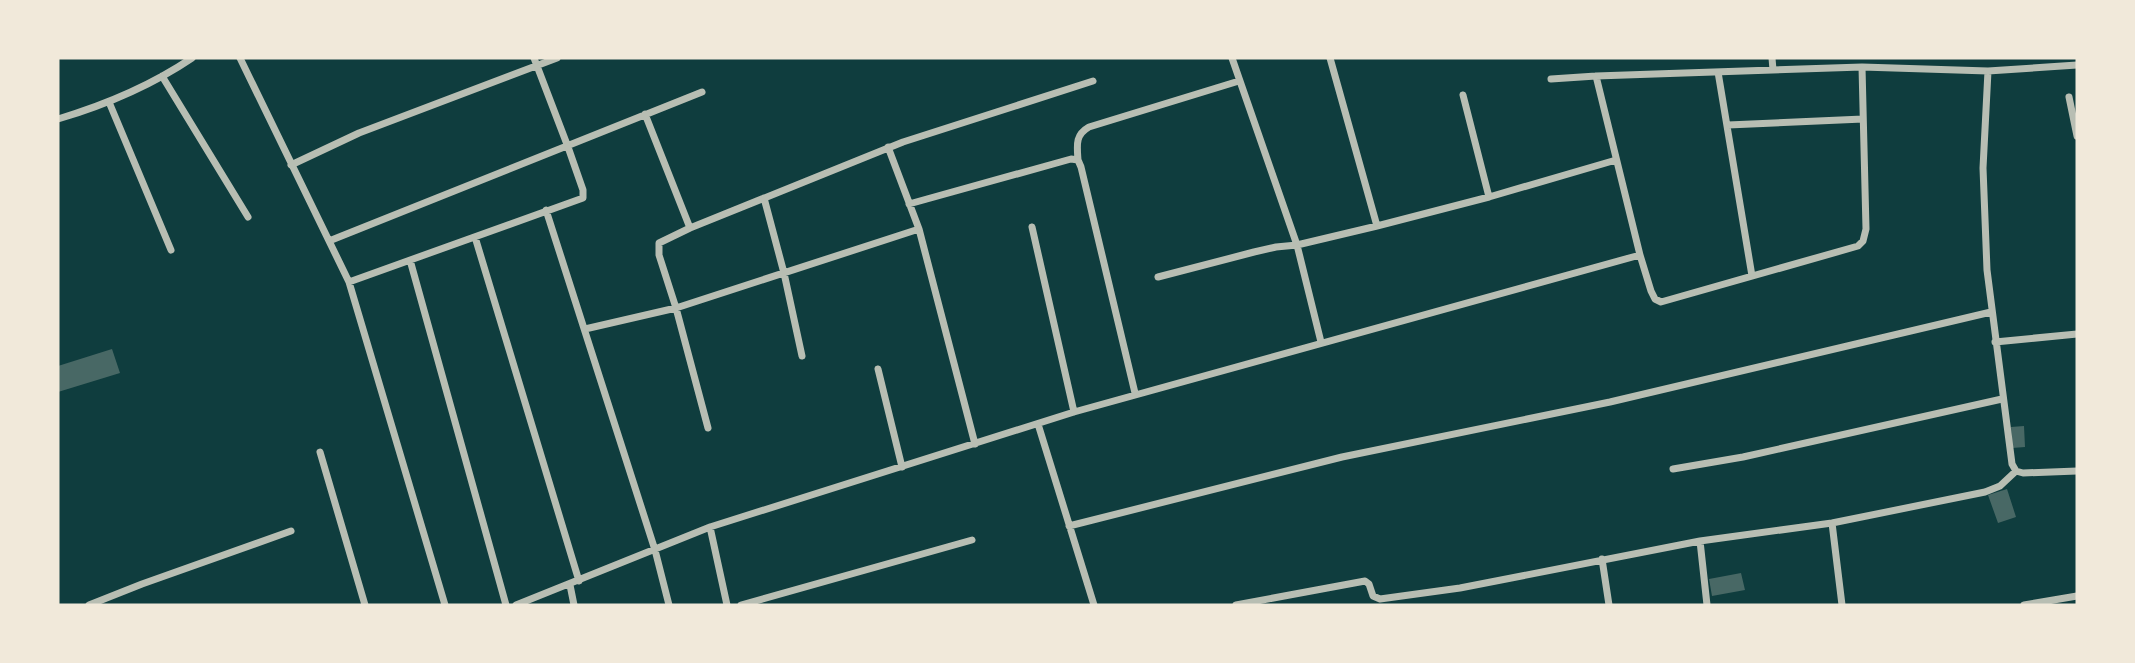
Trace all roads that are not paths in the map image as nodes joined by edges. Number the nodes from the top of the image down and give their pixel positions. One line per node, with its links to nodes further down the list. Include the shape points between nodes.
1 (174, 58): 11 (street)
2 (192, 58): 11 (street)
3 (240, 58): 33 (street)
4 (557, 58): 8 (street)
5 (1231, 58): 19 (street)
6 (1331, 58): 39 (street)
7 (1772, 58): 12 (street)
8 (536, 61): 29 (street); 33 (street)
9 (2077, 65): 13 (street)
10 (1862, 67): 12 (street); 13 (street); 26 (street)
11 (175, 69): 15 (street)
12 (1773, 70): 14 (street)
13 (1988, 71): 54 (street, via 1983,168)
14 (1718, 72): 16 (street); 27 (street)
15 (162, 76): 23 (street); 38 (street)
16 (1595, 76): 17 (street); 32 (street)
17 (1551, 79)
18 (1093, 81): 30 (street)
19 (1239, 81): 31 (street, via 1089,127 1077,137); 45 (street)
20 (702, 92): 24 (street)
21 (1463, 95): 34 (street)
22 (2069, 97): 28 (street)
23 (109, 102): 25 (street); 46 (street)
24 (645, 114): 29 (street); 41 (street)
25 (58, 119)
26 (1863, 119): 27 (street); 50 (street, via 1863,242)
27 (1727, 125): 50 (street)
28 (2077, 136)
29 (568, 146): 37 (street, via 583,198); 44 (street)
30 (888, 148): 35 (street); 36 (street)
31 (1078, 160): 36 (street); 61 (street)
32 (1616, 160): 34 (street); 47 (street)
33 (291, 165): 44 (street)
34 (1489, 197): 39 (street)
35 (764, 198): 41 (street); 49 (street)
36 (909, 204): 42 (street)
37 (547, 210): 43 (street); 55 (street)
38 (248, 217)
39 (1377, 226): 45 (street)
40 (1032, 227): 63 (street)
41 (690, 228): 53 (street, via 664,239 658,247)
42 (919, 229): 49 (street); 66 (street)
43 (475, 237): 48 (street); 80 (street)
44 (329, 241): 52 (street)
45 (1297, 245): 51 (street); 57 (street)
46 (170, 250)
47 (1640, 255): 50 (street, via 1651,291 1661,302); 57 (street)
48 (410, 260): 52 (street); 86 (street)
49 (784, 273): 53 (street); 59 (street)
50 (1752, 276)
51 (1158, 277)
52 (349, 282): 85 (street)
53 (676, 308): 55 (street); 65 (street)
54 (1991, 312): 58 (street); 73 (street, via 1610,402 1342,457)
55 (585, 329): 78 (street)
56 (2077, 334): 58 (street)
57 (1321, 342): 61 (street)
58 (1995, 342): 62 (street)
59 (802, 356)
60 (878, 369): 68 (street)
61 (1135, 393): 63 (street)
62 (2003, 399): 69 (street); 70 (street)
63 (1074, 412): 64 (street)
64 (1038, 424): 66 (street); 73 (street)
65 (708, 428)
66 (975, 444): 68 (street)
67 (320, 452): 84 (street)
68 (902, 467): 74 (street)
69 (1673, 469)
70 (2015, 471): 71 (street); 72 (street, via 2000,486 1985,492)
71 (2077, 471)
72 (1832, 523): 77 (street); 96 (street)
73 (1069, 526): 92 (street)
74 (710, 527): 78 (street); 90 (street)
75 (291, 531): 83 (street)
76 (972, 540): 91 (street)
77 (1700, 541): 79 (street); 95 (street)
78 (655, 550): 80 (street); 89 (street)
79 (1602, 559): 93 (street, via 1380,599 1365,581); 94 (street)
80 (579, 581): 81 (street)
81 (570, 584): 87 (street); 88 (street)
82 (2076, 596): 97 (street); 98 (street)
83 (89, 605)
84 (365, 605)
85 (445, 605)
86 (506, 605)
87 (516, 605)
88 (574, 605)
89 (669, 605)
90 (727, 605)
91 (741, 605)
92 (1094, 605)
93 (1236, 605)
94 (1609, 605)
95 (1707, 605)
96 (1842, 605)
97 (2024, 605)
98 (2077, 605)

